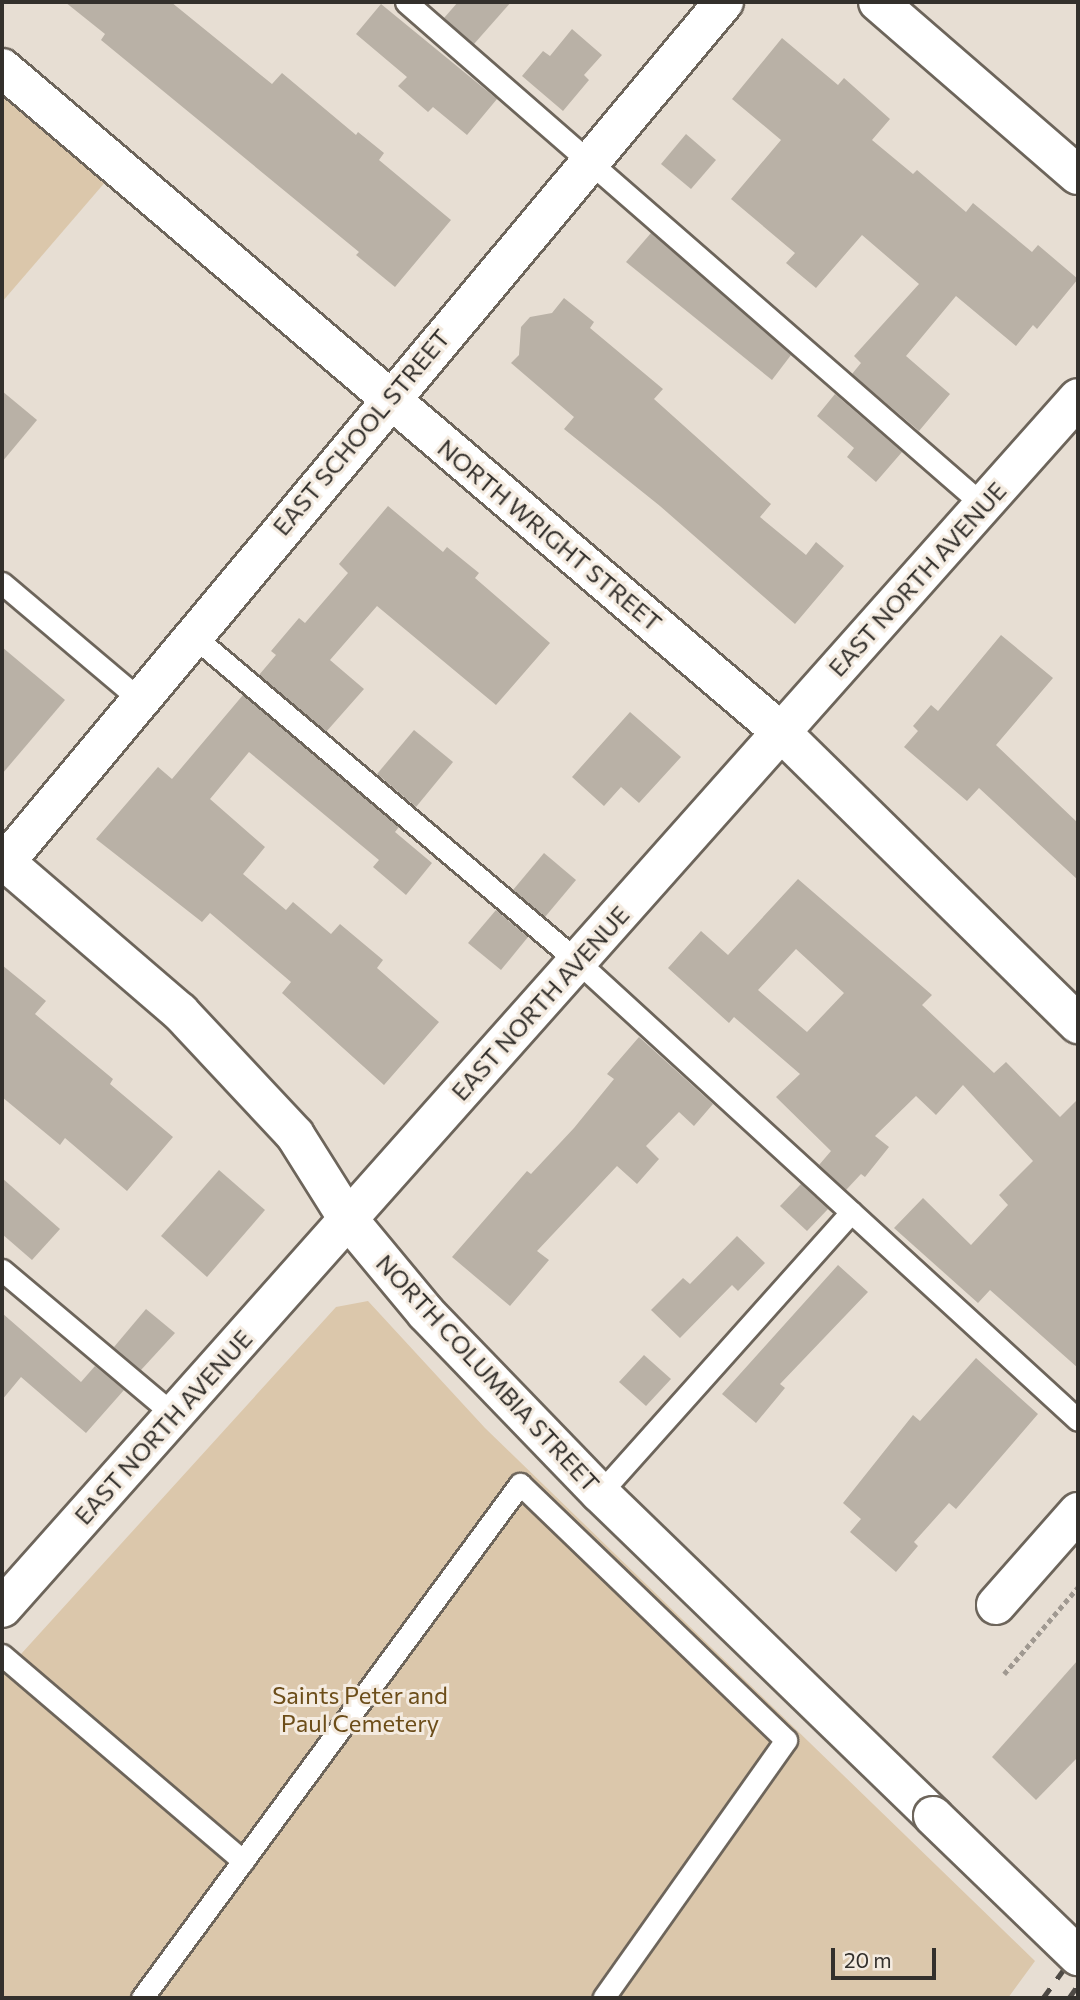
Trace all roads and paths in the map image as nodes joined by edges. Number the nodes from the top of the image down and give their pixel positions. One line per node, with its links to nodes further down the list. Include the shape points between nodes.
1 (406, 2): 5 (lane)
2 (724, 2): 5 (street, EAST SCHOOL STREET)
3 (878, 2): 6 (street)
4 (2, 68): 7 (street, NORTH WRIGHT STREET)
5 (590, 160): 7 (street, EAST SCHOOL STREET); 9 (lane)
6 (1078, 176)
7 (390, 398): 11 (street, EAST SCHOOL STREET); 13 (street, NORTH WRIGHT STREET)
8 (1078, 398): 9 (street, EAST NORTH AVENUE)
9 (984, 505): 13 (street, EAST NORTH AVENUE)
10 (2, 583): 12 (lane)
11 (191, 634): 12 (street, EAST SCHOOL STREET); 15 (lane)
12 (138, 698): 14 (street, EAST SCHOOL STREET)
13 (780, 732): 15 (street, EAST NORTH AVENUE); 16 (street, NORTH WRIGHT STREET)
14 (3, 862): 18 (street, NORTH COLUMBIA STREET, via 188,1021 295,1135)
15 (577, 961): 17 (lane); 18 (street, EAST NORTH AVENUE)
16 (1078, 1024)
17 (851, 1212): 21 (lane); 22 (lane)
18 (348, 1219): 20 (street, EAST NORTH AVENUE); 22 (street, NORTH COLUMBIA STREET, via 426,1313)
19 (2, 1270): 20 (lane)
20 (174, 1415): 26 (street, EAST NORTH AVENUE)
21 (1078, 1420)
22 (600, 1493): 30 (street, NORTH COLUMBIA STREET, bridge)
23 (1078, 1511): 25 (street)
24 (1078, 1587): 28 (path)
25 (996, 1605)
26 (2, 1608)
27 (2, 1655): 29 (lane)
28 (1004, 1674)
29 (243, 1861): 31 (lane); 32 (lane, via 520,1484 786,1740)
30 (1078, 1956)
31 (149, 1996)
32 (603, 1998)

